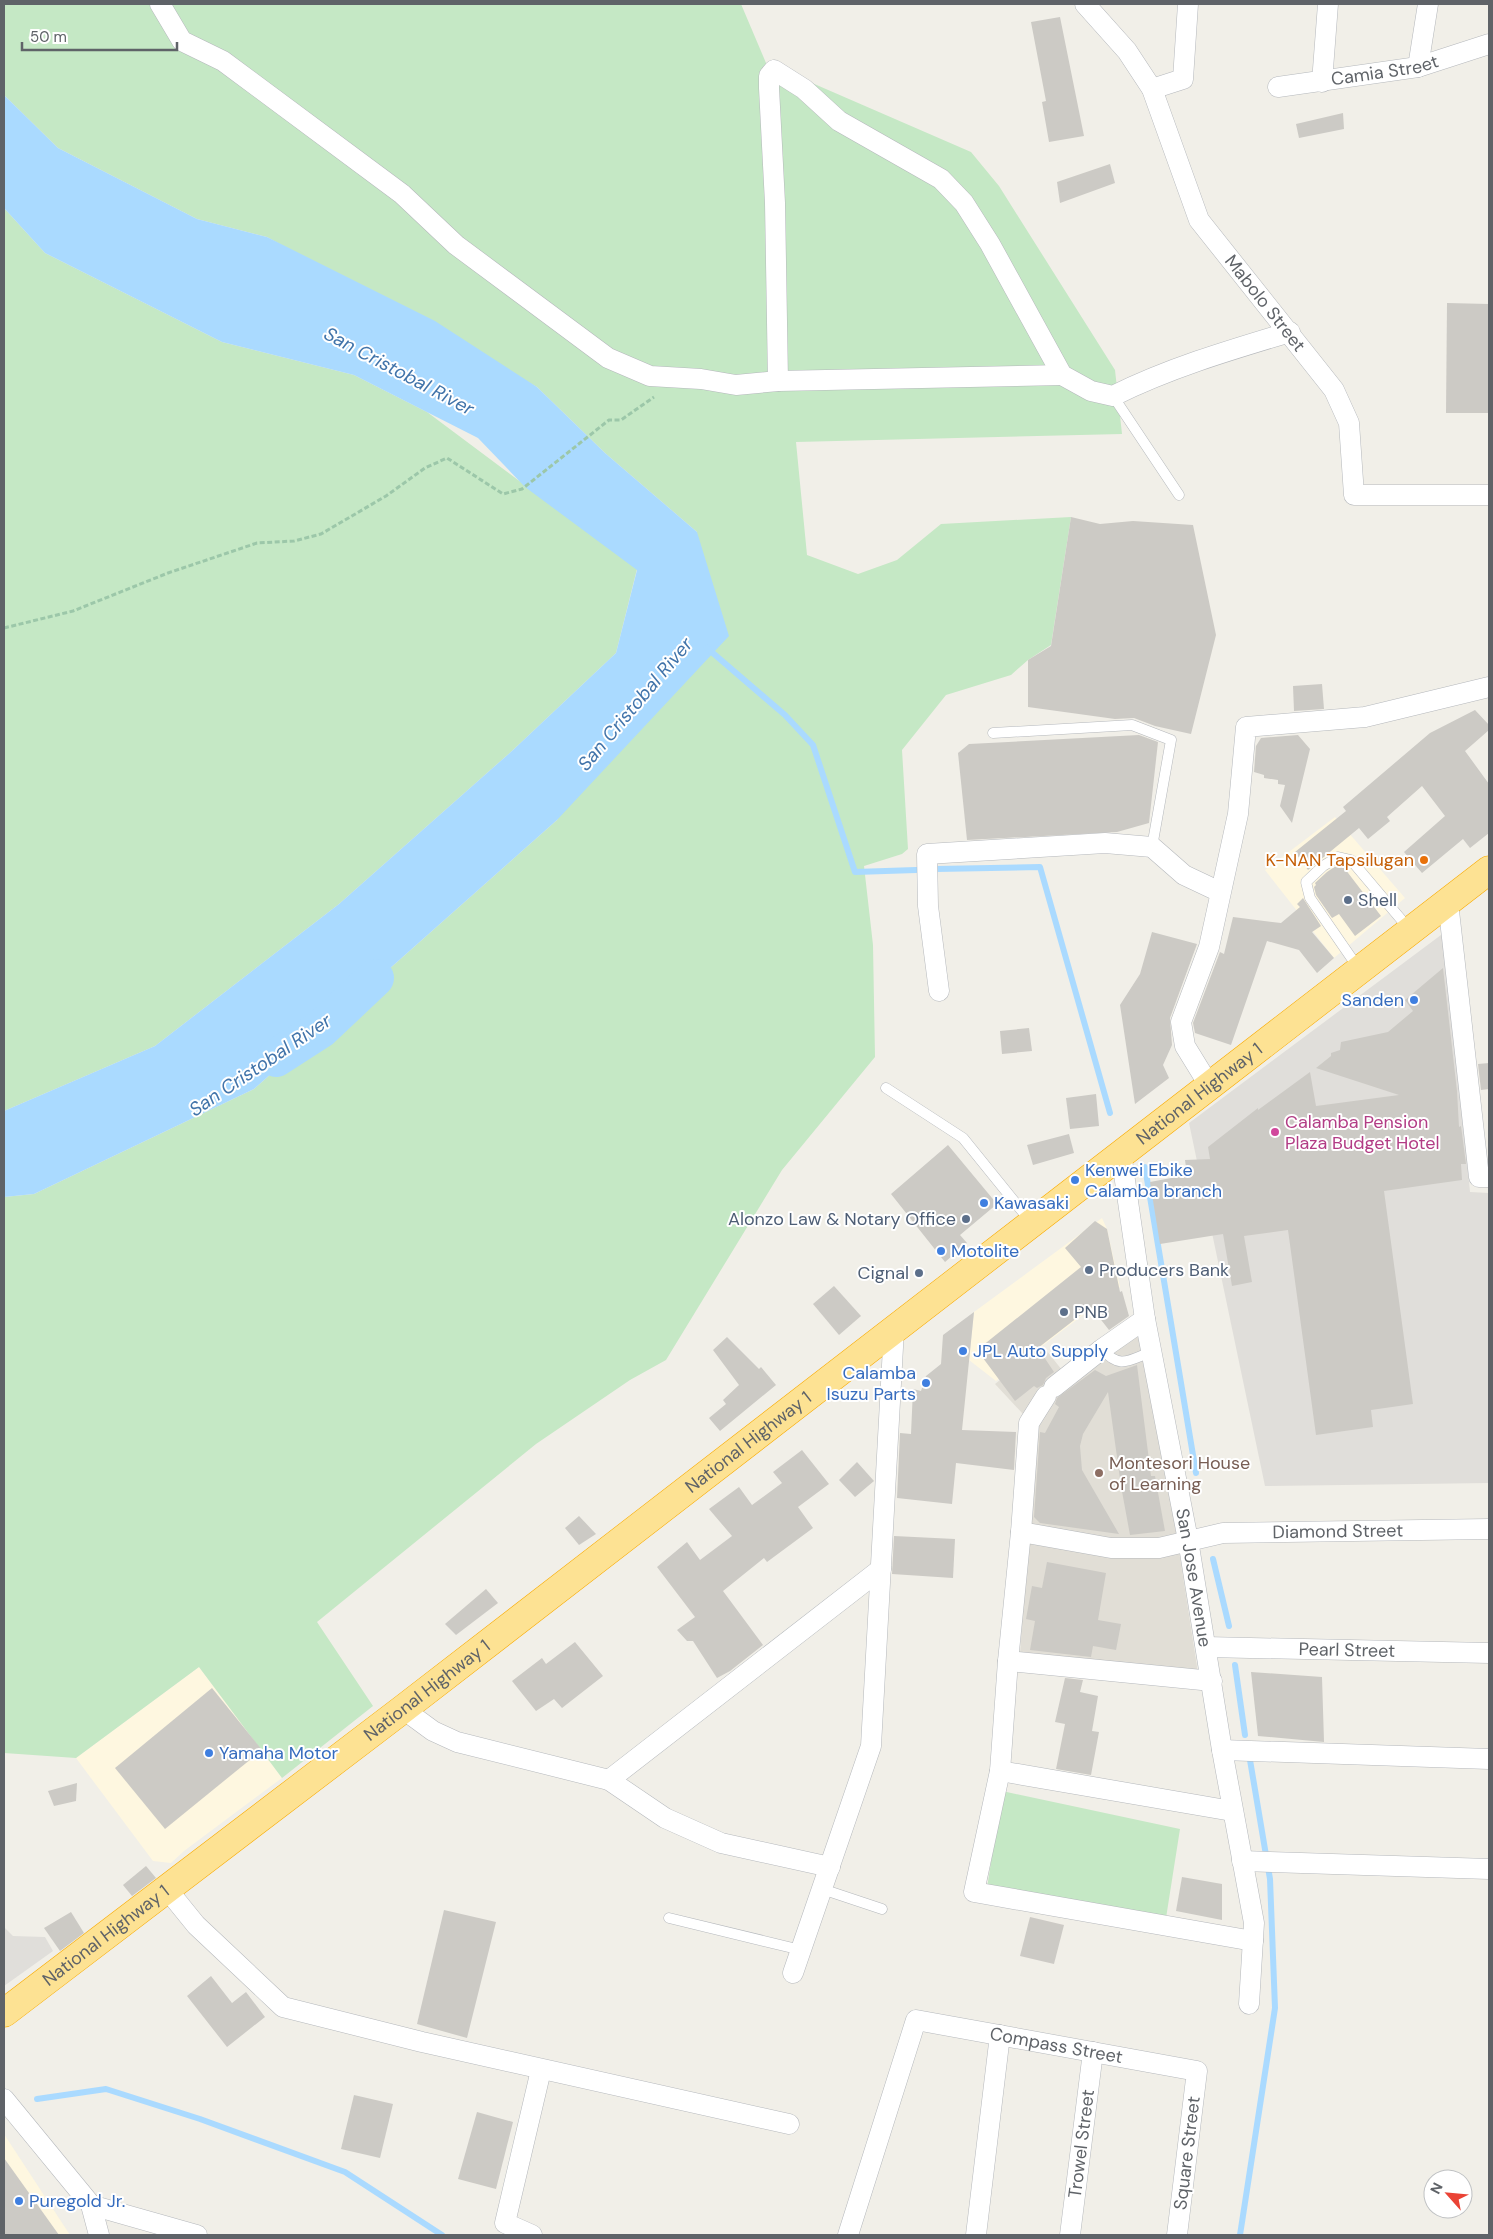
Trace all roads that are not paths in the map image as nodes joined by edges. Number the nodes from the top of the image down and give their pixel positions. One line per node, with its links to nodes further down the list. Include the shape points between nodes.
1 (160, 4): 13 (street, via 182,41 223,61 402,194 456,245 608,358 650,376 736,385)
2 (1084, 4): 10 (street, Mabolo Street, via 1127,51)
3 (1188, 4): 10 (street, via 1184,79)
4 (1328, 4): 8 (street)
5 (1428, 4): 7 (street)
6 (1489, 44): 7 (street, Camia Street)
7 (1418, 67): 8 (street, Camia Street)
8 (1322, 82): 9 (street, Camia Street)
9 (1278, 87)
10 (1152, 89): 11 (street, Mabolo Street, via 1199,220)
11 (1290, 332): 14 (street, via 1220,353); 16 (street, Mabolo Street, via 1334,390 1349,423 1354,495)
12 (1062, 374): 13 (street); 13 (street, via 964,203 941,179 839,121 804,89 774,70 769,76 769,88); 14 (street, via 1091,391)
13 (778, 381)
14 (1113, 396): 15 (lane)
15 (1179, 495)
16 (1489, 495)
17 (1489, 687): 21 (street, via 1365,717 1246,727 1238,814)
18 (993, 733): 19 (lane, via 1132,725 1171,740)
19 (1152, 847): 21 (street, via 1184,875); 25 (street, via 1105,843 927,854 928,906)
20 (1489, 870): 22 (highway, National Highway 1)
21 (1220, 892): 26 (street, via 1209,947 1181,1022 1185,1046)
22 (1448, 902): 23 (highway, National Highway 1); 29 (street, via 1479,1176)
23 (1410, 931): 24 (highway, National Highway 1); 24 (lane, via 1351,860 1338,857 1323,866 1306,882 1310,898)
24 (1359, 970): 26 (highway, National Highway 1)
25 (939, 991)
26 (1209, 1085): 28 (highway, National Highway 1)
27 (886, 1088): 30 (lane, via 963,1138)
28 (1121, 1153): 30 (highway, National Highway 1); 31 (street, San Jose Avenue)
29 (1489, 1177)
30 (1031, 1222): 32 (highway, National Highway 1)
31 (1145, 1319): 33 (street); 34 (street, San Jose Avenue)
32 (894, 1329): 38 (street); 43 (highway, National Highway 1)
33 (1102, 1349): 34 (lane, via 1111,1359 1121,1362); 36 (street, via 1050,1391 1029,1423)
34 (1151, 1352): 37 (street, San Jose Avenue)
35 (1489, 1529): 37 (street, Diamond Street, via 1223,1533)
36 (1021, 1532): 37 (street, Diamond Street, via 1111,1548 1159,1548); 41 (street)
37 (1188, 1540): 39 (street, San Jose Avenue)
38 (881, 1569): 47 (street); 50 (street, via 871,1746)
39 (1206, 1647): 40 (street, Pearl Street); 42 (street, San Jose Avenue)
40 (1489, 1654)
41 (1008, 1661): 42 (street); 46 (street)
42 (1212, 1681): 44 (street, San Jose Avenue)
43 (403, 1709): 47 (street, via 433,1731 457,1742); 52 (highway, National Highway 1)
44 (1222, 1750): 45 (street); 48 (street, San Jose Avenue)
45 (1489, 1759)
46 (1000, 1771): 48 (street); 56 (street, via 974,1892)
47 (609, 1780): 50 (street, via 665,1818 721,1843)
48 (1232, 1811): 49 (street, San Jose Avenue)
49 (1242, 1861): 51 (street); 56 (street, San Jose Avenue, via 1254,1923)
50 (830, 1867): 53 (street)
51 (1489, 1869)
52 (166, 1888): 60 (highway, National Highway 1); 63 (street, via 196,1925 283,2007)
53 (822, 1889): 54 (lane); 57 (street)
54 (882, 1909)
55 (669, 1918): 57 (lane)
56 (1253, 1941): 59 (street, San Jose Avenue)
57 (801, 1950): 58 (street)
58 (793, 1973)
59 (1249, 2004)
60 (4, 2013)
61 (1000, 2036): 62 (street, Compass Street); 68 (street, Compass Street, via 916,2020); 72 (street)
62 (1094, 2052): 64 (street, Compass Street); 73 (street, Trowel Street)
63 (541, 2070): 66 (street); 71 (street, via 505,2223)
64 (1197, 2071): 74 (street, Square Street)
65 (4, 2099): 67 (street)
66 (789, 2124)
67 (91, 2205): 69 (street); 70 (street)
68 (855, 2232)
69 (99, 2235)
70 (197, 2235)
71 (532, 2235)
72 (976, 2235)
73 (1070, 2235)
74 (1177, 2235)

